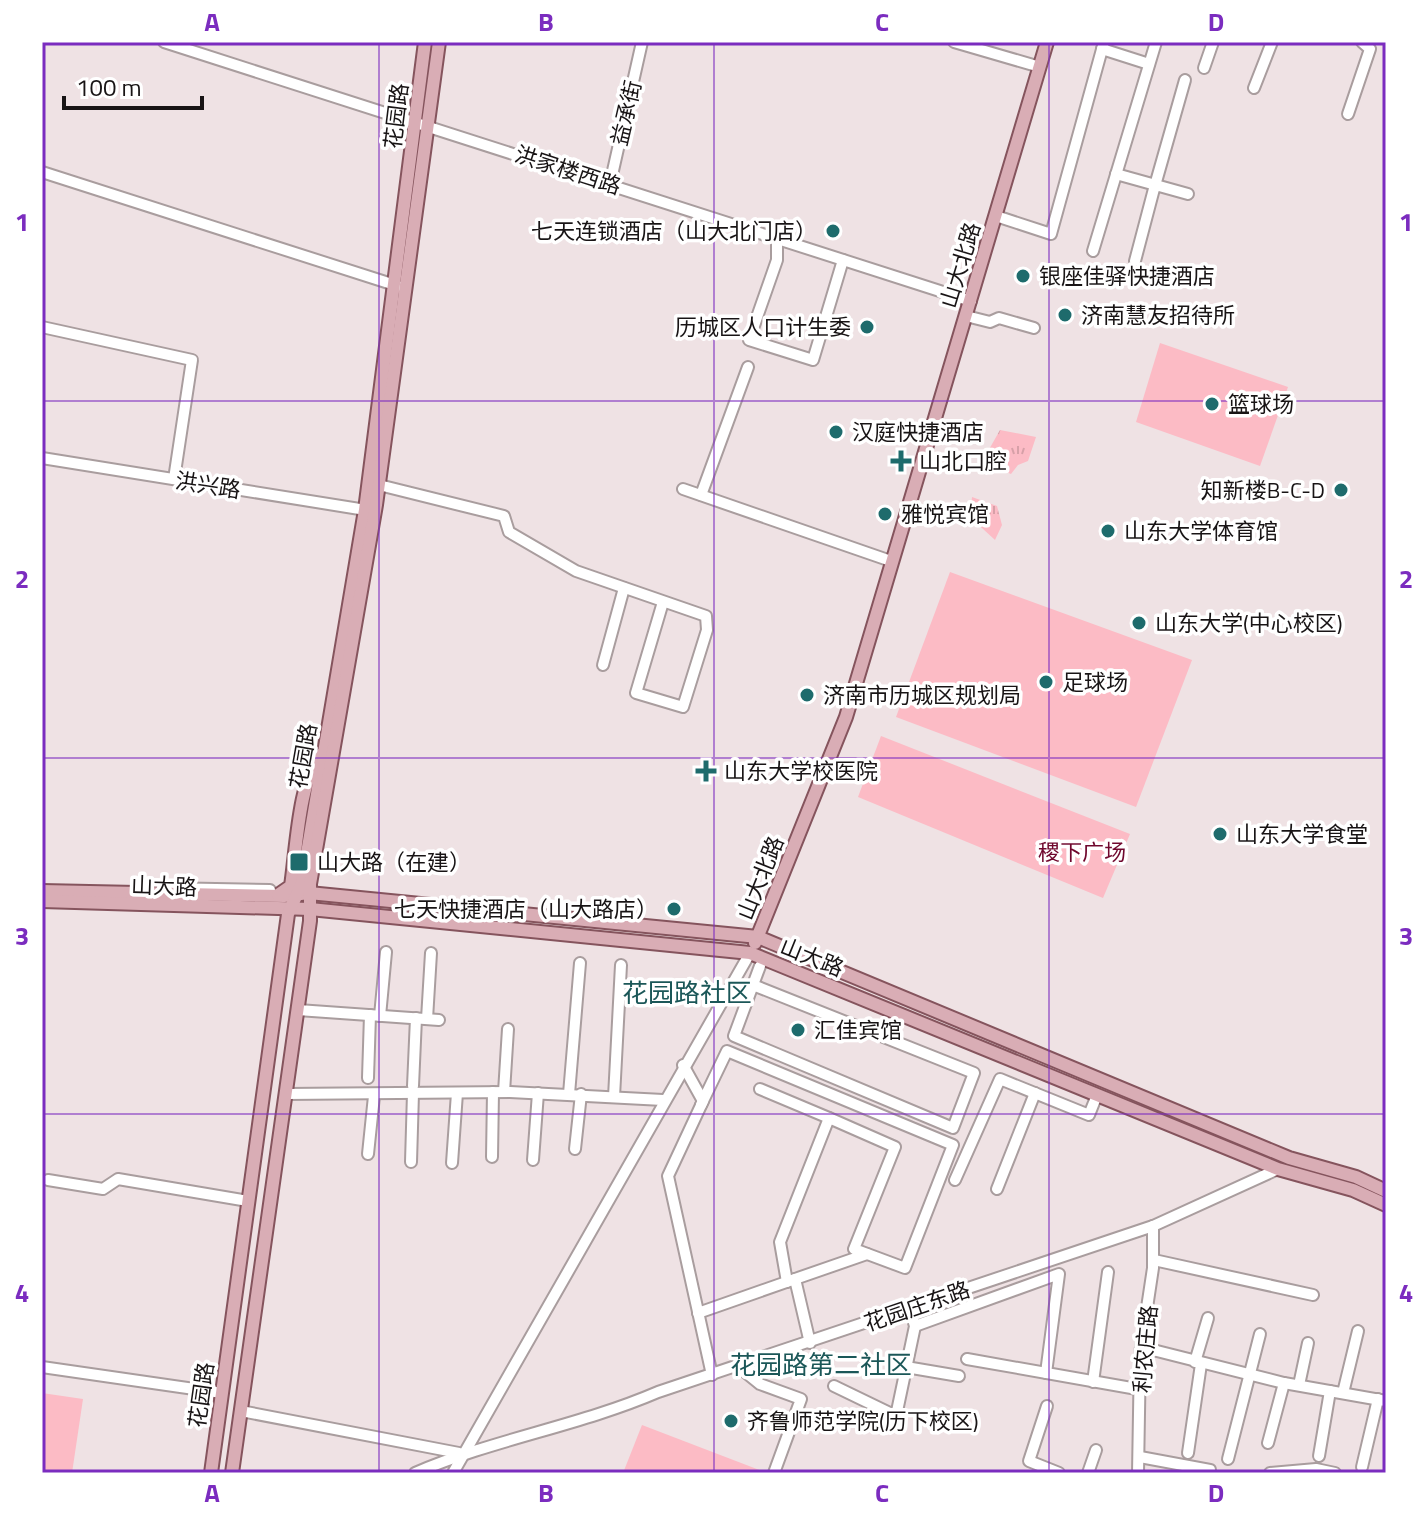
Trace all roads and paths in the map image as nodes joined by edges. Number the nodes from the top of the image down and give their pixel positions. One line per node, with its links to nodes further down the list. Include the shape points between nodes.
1 (164, 42): 18 (street, 洪家楼西路)
2 (425, 42): 18 (main road, 花园路)
3 (439, 42): 18 (main road, 花园路)
4 (642, 42): 21 (street, 益承街)
5 (954, 42): 13 (street)
6 (1044, 42): 13 (main road, 山大北路)
7 (1156, 42): 12 (street)
8 (1213, 42): 14 (street)
9 (1272, 42): 16 (street)
10 (1362, 42): 17 (street, via 1370,49)
11 (1103, 45): 12 (street); 24 (street, via 1051,234)
12 (1149, 64): 20 (street)
13 (1037, 66): 24 (main road, 山大北路); 30 (main road, 山大北路)
14 (1204, 68)
15 (1185, 80): 22 (street)
16 (1254, 88)
17 (1348, 114)
18 (423, 123): 21 (street, 洪家楼西路); 29 (main road, 花园路)
19 (42, 172): 29 (street)
20 (1116, 174): 22 (street); 26 (street)
21 (610, 184): 25 (street, 洪家楼西路)
22 (1154, 187): 23 (street); 28 (street)
23 (1188, 194)
24 (996, 216): 30 (main road, 山大北路)
25 (777, 238): 27 (street, 洪家楼西路); 27 (street, via 777,260 749,340 761,344 813,360)
26 (1093, 251)
27 (843, 260): 30 (street, 洪家楼西路)
28 (1135, 261)
29 (400, 287): 37 (main road, 花园路); 40 (main road, 花园路)
30 (968, 300): 31 (main road, 山大北路); 41 (main road, 山大北路)
31 (966, 316): 33 (street); 52 (main road, 山大北路, via 846,717)
32 (42, 327): 36 (street, via 192,360)
33 (1034, 328)
34 (748, 367): 39 (street)
35 (42, 458): 36 (street, 洪兴路)
36 (174, 479): 40 (street, 洪兴路)
37 (379, 485): 40 (main road, 花园路); 42 (street, via 504,516 509,532 576,571)
38 (683, 489): 39 (street)
39 (701, 495): 41 (street)
40 (370, 510): 45 (main road, 花园路); 48 (main road, 花园路)
41 (888, 560): 52 (main road, 山大北路, via 838,726)
42 (624, 588): 43 (street); 44 (street)
43 (663, 602): 43 (street, via 706,616 707,630 683,707 636,693)
44 (603, 665)
45 (324, 752): 47 (main road, via 314,761 307,785 291,886); 48 (main road, 花园路)
46 (42, 891): 47 (main road, 山大路)
47 (281, 893): 48 (main road, 山大路)
48 (304, 893): 50 (main road, 花园路); 51 (main road, 花园路); 52 (main road, 山大路)
49 (42, 901): 50 (main road, 山大路)
50 (292, 909): 51 (main road, 山大路); 91 (main road, 花园路)
51 (310, 909): 55 (main road, 山大路); 60 (main road, 花园路)
52 (756, 937): 55 (main road, 山大北路); 90 (main road, 山大路, via 1289,1158)
53 (386, 952): 61 (street)
54 (431, 953): 62 (street)
55 (750, 953): 64 (street); 74 (main road, 山大路)
56 (580, 963): 73 (street)
57 (621, 965): 76 (street)
58 (760, 966): 59 (street)
59 (753, 985): 59 (street, via 734,1036 953,1128 974,1073)
60 (298, 1010): 61 (street); 72 (main road, 花园路)
61 (375, 1016): 62 (street); 65 (street)
62 (427, 1019): 67 (street)
63 (508, 1029): 68 (street)
64 (683, 1065): 77 (street); 78 (street)
65 (368, 1078)
66 (760, 1089): 79 (street)
67 (413, 1090): 69 (street); 75 (street); 84 (street)
68 (499, 1092): 69 (street); 70 (street); 82 (street)
69 (457, 1093): 85 (street)
70 (538, 1093): 73 (street); 83 (street)
71 (1035, 1093): 74 (street, via 1089,1115); 88 (street, via 1000,1079); 89 (street)
72 (286, 1094): 75 (street); 127 (main road, 花园路)
73 (575, 1094): 76 (street); 80 (street)
74 (1097, 1095): 86 (main road, 山大路)
75 (374, 1096): 81 (street)
76 (614, 1097): 77 (street)
77 (663, 1100): 130 (street)
78 (703, 1101): 94 (street, via 727,1051 953,1145 905,1268); 100 (street, via 668,1176)
79 (829, 1118): 94 (street, via 895,1147 854,1249); 97 (street, via 780,1242)
80 (575, 1149)
81 (368, 1154)
82 (492, 1157)
83 (533, 1160)
84 (411, 1162)
85 (452, 1163)
86 (1278, 1169): 92 (main road, 山大路); 93 (street, 花园庄东路)
87 (48, 1180): 91 (street, via 103,1189 118,1179)
88 (955, 1180)
89 (997, 1189)
90 (1386, 1191)
91 (248, 1201): 123 (main road, 花园路)
92 (1386, 1205)
93 (1153, 1226): 95 (street, 利农庄路); 99 (street, 花园庄东路)
94 (867, 1254): 97 (street)
95 (1154, 1260): 98 (street); 107 (street, 利农庄路)
96 (1108, 1272): 117 (street)
97 (791, 1281): 100 (street); 105 (street)
98 (1313, 1295)
99 (910, 1309): 102 (street); 105 (street, 花园庄东路)
100 (698, 1313): 115 (street)
101 (1208, 1318): 109 (street)
102 (915, 1326): 112 (street); 113 (street, via 1059,1274)
103 (1358, 1331): 124 (street)
104 (1260, 1334): 114 (street)
105 (810, 1343): 111 (street, 花园庄东路)
106 (1308, 1343): 119 (street)
107 (1141, 1347): 109 (street); 133 (street, 利农庄路)
108 (967, 1359): 113 (street)
109 (1198, 1363): 114 (street); 131 (street)
110 (42, 1367): 123 (street)
111 (739, 1367): 115 (street, 花园庄东路); 140 (street, via 760,1384 801,1399)
112 (906, 1367): 116 (street); 120 (street, via 896,1416)
113 (1046, 1373): 117 (street)
114 (1247, 1374): 118 (street); 134 (street)
115 (712, 1375): 130 (street, 花园庄东路, via 623,1407)
116 (959, 1376)
117 (1093, 1382): 121 (street)
118 (1284, 1383): 119 (street); 128 (street)
119 (1299, 1385): 122 (street)
120 (834, 1386)
121 (1137, 1389)
122 (1330, 1391): 124 (street); 132 (street)
123 (222, 1393): 136 (main road, 花园路)
124 (1343, 1393): 125 (street)
125 (1382, 1400): 135 (street)
126 (1047, 1406): 141 (street, via 1029,1461)
127 (241, 1411): 130 (street); 137 (main road, 花园路)
128 (1268, 1443)
129 (1096, 1450): 142 (street)
130 (461, 1453): 138 (street, 花园庄东路); 139 (street)
131 (1188, 1453)
132 (1319, 1456)
133 (1140, 1457): 143 (street, 利农庄路); 144 (street)
134 (1228, 1459)
135 (1362, 1467)
136 (211, 1473)
137 (232, 1473)
138 (415, 1473)
139 (453, 1473)
140 (774, 1473)
141 (1059, 1473)
142 (1088, 1473)
143 (1138, 1473)
144 (1210, 1473)
145 (1270, 1473): 146 (street)
146 (1333, 1473)

